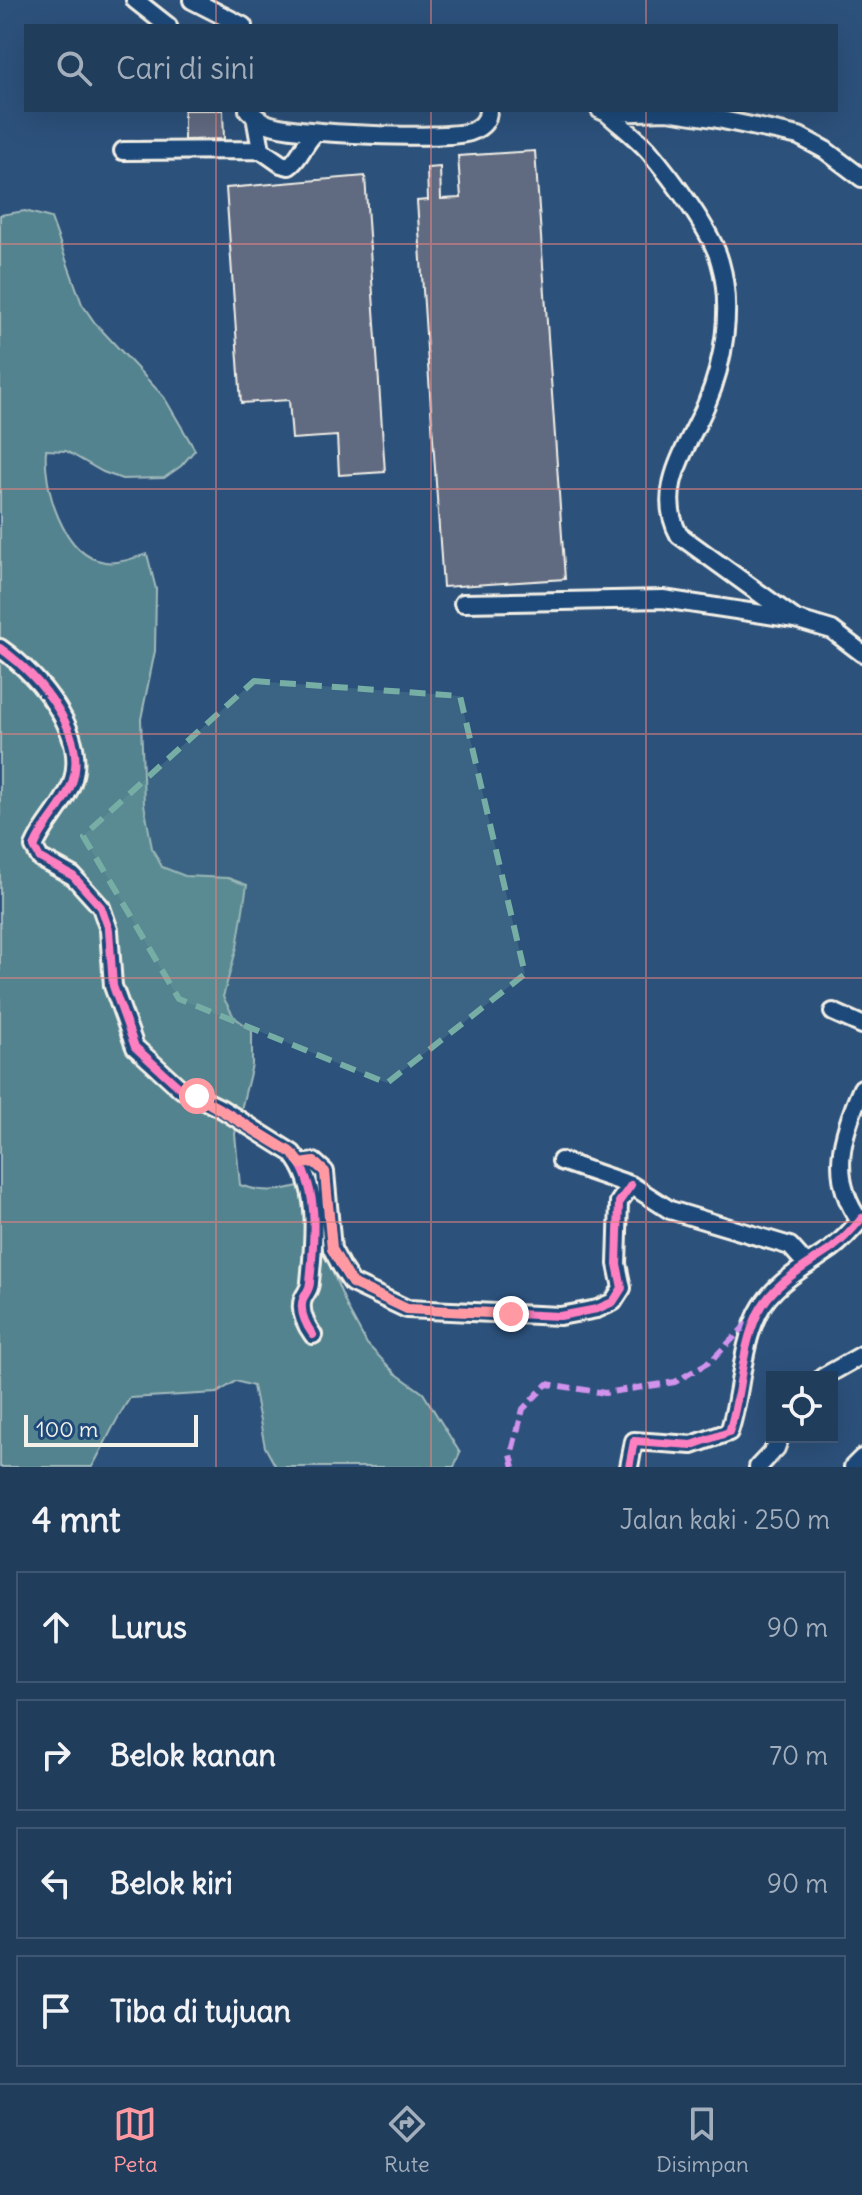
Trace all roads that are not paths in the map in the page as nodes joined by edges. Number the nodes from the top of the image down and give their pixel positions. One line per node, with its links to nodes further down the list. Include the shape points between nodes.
1 (135, 0): 3 (street)
2 (192, 0): 4 (street)
3 (165, 24)
4 (239, 24)
5 (488, 112): 9 (street, via 481,126 470,132)
6 (604, 112): 14 (street, via 646,149 685,201 719,259 725,284 718,374 675,468 668,503 671,522 679,535)
7 (674, 112): 12 (street, via 799,136)
8 (252, 113): 9 (street, via 268,124); 10 (street)
9 (316, 132): 10 (street, via 289,166)
10 (261, 150): 11 (street)
11 (123, 151)
12 (862, 178)
13 (463, 603): 14 (street, via 663,599)
14 (795, 619): 16 (street, via 832,630)
15 (0, 648): 21 (street, via 65,718 76,760 73,780 34,847 40,858 73,876 101,907 109,930 113,986 135,1047 181,1089 222,1109)
16 (862, 653)
17 (833, 1012): 18 (street)
18 (862, 1025)
19 (862, 1088): 23 (street, via 839,1169 848,1204)
20 (561, 1161): 22 (street)
21 (301, 1164): 22 (street, via 314,1162 325,1172 332,1249 352,1283 407,1309 560,1316 613,1302 622,1288 617,1264 619,1202); 25 (street, via 315,1212 310,1288 302,1301)
22 (631, 1185): 24 (street, via 670,1210 790,1246)
23 (861, 1220): 24 (street)
24 (806, 1264): 30 (street, via 759,1311 743,1358 729,1432 692,1445 634,1441)
25 (313, 1335)
26 (862, 1355): 27 (street)
27 (834, 1371)
28 (778, 1443): 31 (street)
29 (862, 1458): 32 (street)
30 (629, 1467)
31 (758, 1467)
32 (853, 1467)

